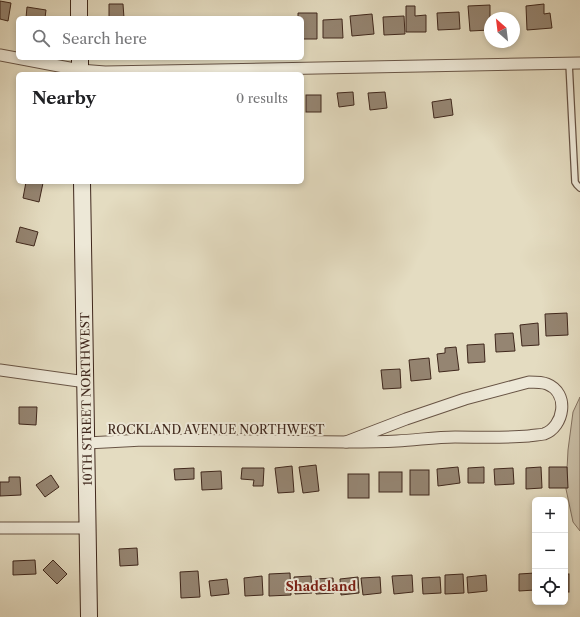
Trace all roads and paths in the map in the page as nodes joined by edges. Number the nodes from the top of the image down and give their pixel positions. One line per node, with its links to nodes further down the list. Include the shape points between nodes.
1 (79, 0): 2 (main road)
2 (80, 16)
3 (0, 54): 4 (street)
4 (16, 57)
5 (37, 60): 7 (street)
6 (575, 63): 7 (street, via 113,72); 9 (lane, via 575,182)
7 (80, 67)
8 (82, 184): 11 (main road, 10TH STREET NORTHWEST)
9 (580, 188)
10 (0, 370): 11 (street)
11 (86, 382): 13 (main road, 10TH STREET NORTHWEST)
12 (346, 442): 12 (street, ROCKLAND AVENUE NORTHWEST, via 519,437 542,434 551,431 557,425 562,404 555,389 547,384 529,382 465,399); 13 (street, ROCKLAND AVENUE NORTHWEST, via 143,440)
13 (87, 443): 15 (main road, 10TH STREET NORTHWEST)
14 (0, 528): 15 (street)
15 (88, 528): 16 (main road, 10TH STREET NORTHWEST)
16 (89, 617)

